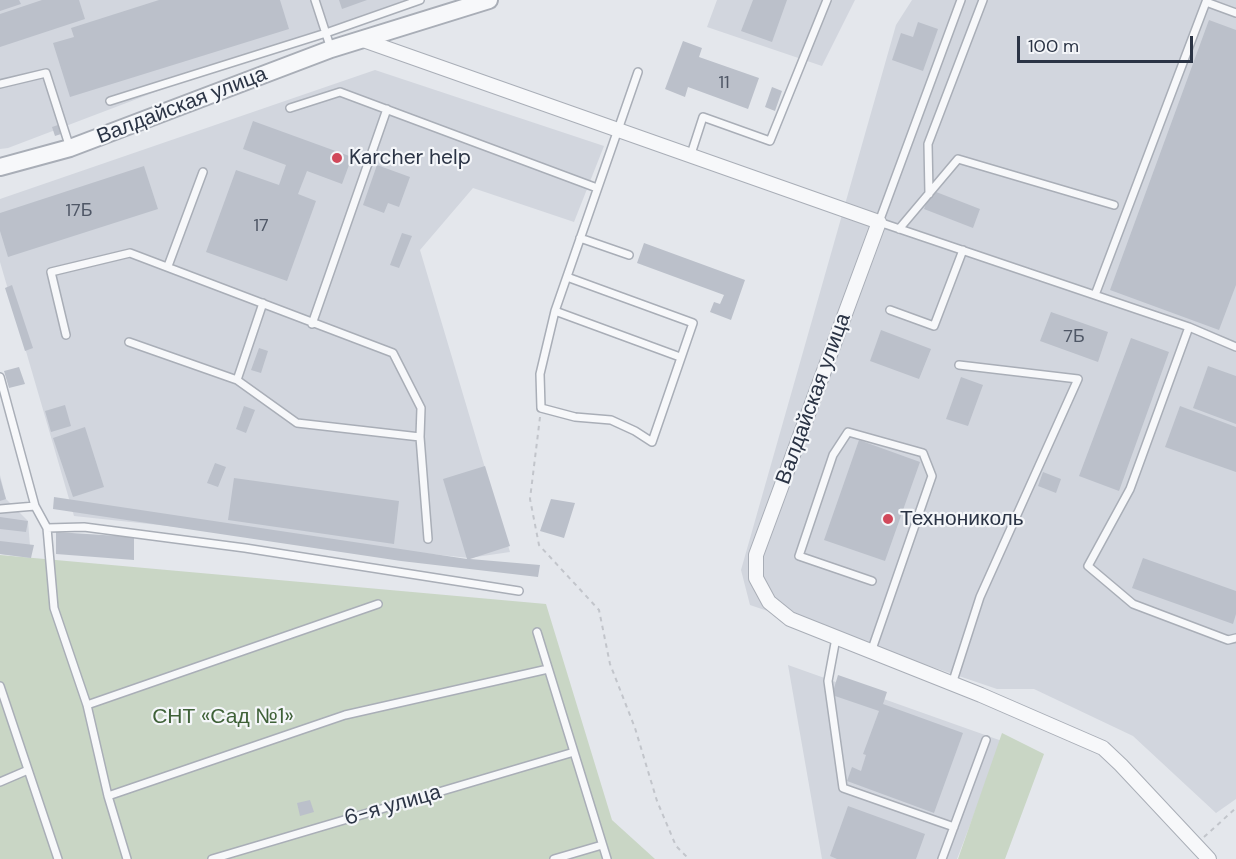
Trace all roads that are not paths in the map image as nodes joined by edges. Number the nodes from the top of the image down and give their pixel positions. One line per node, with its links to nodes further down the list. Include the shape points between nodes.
1 (315, 0): 10 (lane)
2 (420, 0): 10 (lane)
3 (489, 0): 9 (street, Валдайская улица)
4 (827, 0): 18 (lane, via 770,141 703,117)
5 (961, 0): 24 (lane)
6 (983, 0): 22 (lane, via 928,144)
7 (1203, 1): 8 (lane); 31 (lane)
8 (1236, 13)
9 (363, 40): 10 (street, Валдайская улица); 16 (street)
10 (329, 41): 13 (lane); 17 (street, Валдайская улица)
11 (638, 72): 16 (lane)
12 (0, 84): 17 (lane, via 46,73)
13 (110, 100)
14 (290, 108): 15 (lane, via 340,92)
15 (387, 109): 21 (lane); 35 (lane)
16 (618, 129): 18 (street); 21 (lane)
17 (70, 148): 19 (street, Валдайская улица)
18 (691, 154): 24 (street)
19 (0, 167)
20 (203, 172): 29 (lane)
21 (597, 188): 26 (lane)
22 (929, 194): 23 (lane, via 958,159); 25 (lane)
23 (1114, 205)
24 (879, 222): 25 (lane); 53 (street, Валдайская улица, via 756,555 756,579 769,602 790,619)
25 (899, 229): 27 (lane)
26 (580, 238): 28 (lane); 30 (lane)
27 (963, 250): 31 (lane); 33 (lane, via 934,326)
28 (629, 255)
29 (168, 266): 32 (lane); 37 (lane, via 130,253 51,272)
30 (567, 277): 34 (lane); 40 (lane, via 693,323)
31 (1095, 295): 36 (lane)
32 (263, 303): 35 (lane); 43 (lane)
33 (890, 310)
34 (555, 311): 40 (lane); 40 (lane, via 540,374 541,408 575,417 611,420 652,442)
35 (312, 324): 44 (lane, via 393,353 421,408)
36 (1189, 327): 39 (lane); 54 (lane, via 1130,489 1088,566 1133,604 1228,640)
37 (66, 335)
38 (129, 342): 43 (lane)
39 (1236, 346)
40 (680, 357)
41 (959, 365): 57 (lane, via 1078,379 980,597)
42 (0, 376): 45 (lane)
43 (237, 380): 44 (lane, via 297,423)
44 (420, 437): 48 (lane)
45 (34, 506): 46 (lane); 47 (lane)
46 (0, 509)
47 (47, 528): 50 (lane, via 84,527 245,548); 59 (lane, via 54,608)
48 (428, 539)
49 (872, 581): 55 (lane, via 799,556 833,455 848,432 923,453 932,476)
50 (519, 591)
51 (378, 604): 59 (lane)
52 (537, 632): 56 (lane)
53 (836, 638): 55 (street, Валдайская улица); 65 (lane, via 828,681 843,788)
54 (1236, 638)
55 (871, 652): 57 (street, Валдайская улица)
56 (548, 669): 61 (lane); 64 (lane, via 345,715)
57 (952, 684): 73 (street, Валдайская улица, via 1103,748)
58 (0, 686): 62 (lane)
59 (87, 705): 64 (lane)
60 (986, 740): 65 (lane)
61 (574, 752): 66 (lane); 69 (lane, 6-я улица)
62 (28, 770): 63 (lane); 67 (lane)
63 (0, 782)
64 (108, 796): 68 (lane)
65 (954, 826): 72 (lane)
66 (602, 845): 70 (lane); 71 (lane)
67 (58, 859)
68 (127, 859)
69 (212, 859)
70 (554, 859)
71 (607, 859)
72 (942, 859)
73 (1209, 859)

